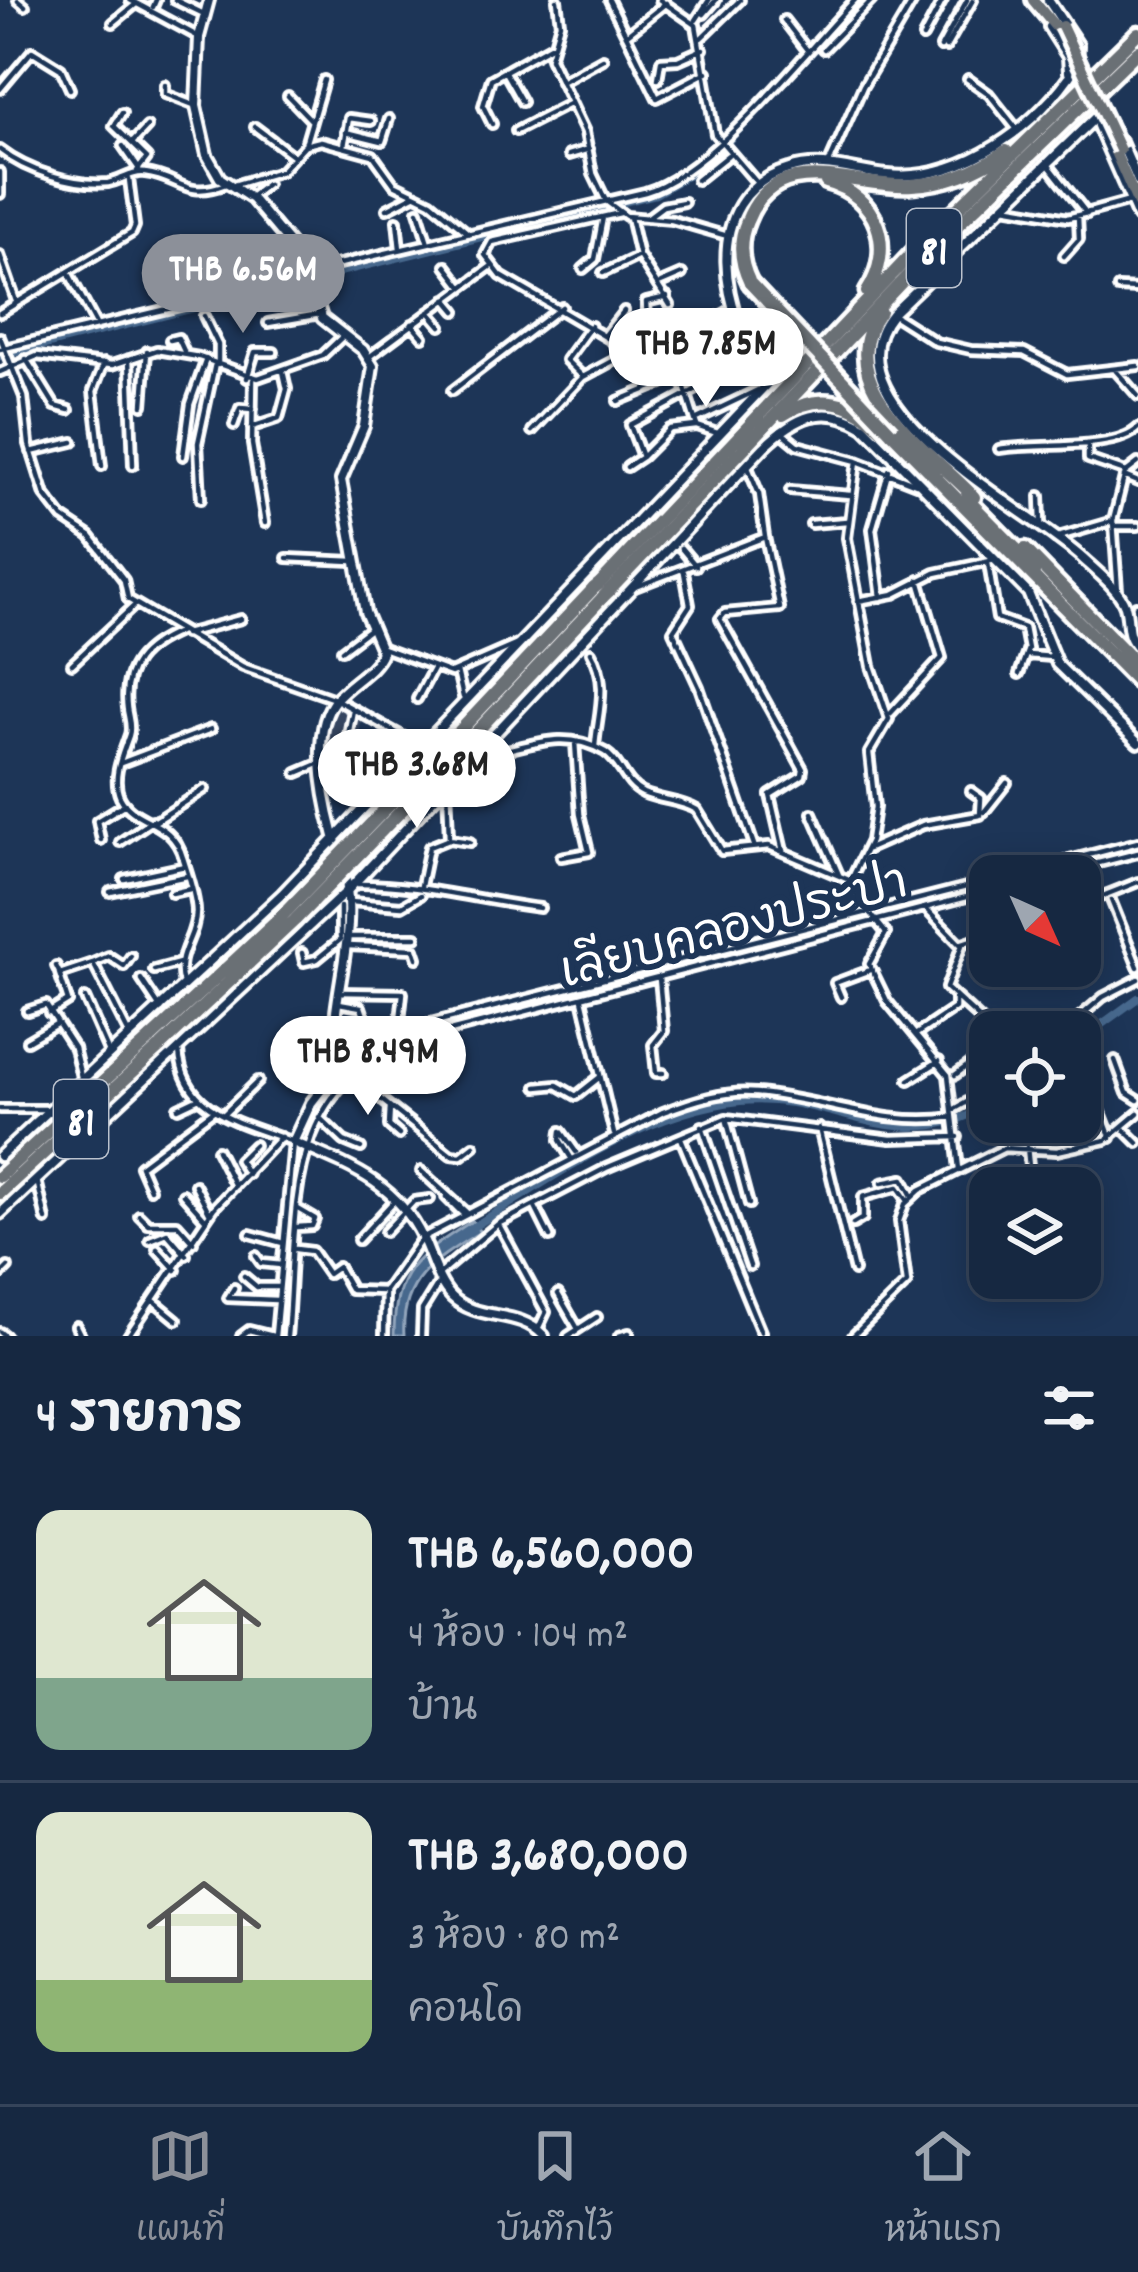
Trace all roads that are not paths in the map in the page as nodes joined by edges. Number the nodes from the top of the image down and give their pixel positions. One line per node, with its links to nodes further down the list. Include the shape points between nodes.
1 (18, 0): 16 (street)
2 (175, 0): 17 (street)
3 (209, 0): 17 (main road)
4 (557, 0): 28 (street)
5 (609, 0): 24 (street)
6 (713, 0): 18 (street)
7 (740, 0): 27 (street)
8 (854, 0): 32 (street)
9 (872, 0): 31 (street)
10 (914, 0): 74 (street)
11 (943, 0): 20 (street)
12 (1037, 0): 29 (main road); 34 (main road); 83 (main road, bridge, via 1060,28)
13 (966, 1): 22 (street); 22 (street, via 943,47)
14 (133, 2): 21 (street); 25 (street)
15 (666, 2): 18 (street); 24 (street)
16 (25, 6)
17 (204, 14): 25 (main road)
18 (696, 20): 27 (street)
19 (784, 20): 32 (street)
20 (932, 20): 22 (street); 26 (street)
21 (113, 23)
22 (950, 30)
23 (1138, 33): 46 (highway, 81)
24 (626, 34): 37 (street, via 657,98)
25 (199, 37): 50 (main road)
26 (923, 37)
27 (700, 38): 30 (street)
28 (552, 45): 36 (street); 42 (street)
29 (1079, 47): 34 (main road); 40 (main road)
30 (703, 49): 37 (street); 38 (street, via 661,61)
31 (824, 49)
32 (807, 50): 70 (street)
33 (1138, 51): 103 (highway, 81)
34 (1068, 57): 40 (main road)
35 (603, 59): 42 (street)
36 (505, 72): 48 (street); 57 (street, via 487,87 483,106)
37 (707, 72): 70 (street)
38 (658, 79)
39 (968, 79): 62 (street)
40 (1067, 79): 62 (main road)
41 (324, 80): 52 (street)
42 (561, 82): 49 (street)
43 (165, 85): 50 (street, via 168,96)
44 (0, 88): 45 (street, via 32,51 61,69)
45 (70, 89)
46 (1075, 94): 116 (highway, via 997,157 951,179 895,186 810,174 778,184 753,208 743,232 741,253); 140 (highway, 81)
47 (288, 97): 52 (street)
48 (522, 102)
49 (571, 103): 63 (street); 69 (street)
50 (196, 106): 80 (main road, via 202,143)
51 (122, 113): 65 (street, via 114,126)
52 (312, 117): 53 (street); 66 (street)
53 (326, 118)
54 (389, 119): 64 (street, via 382,141)
55 (371, 121): 64 (street, via 349,118)
56 (1113, 123): 58 (main road, via 1104,110); 59 (main road); 83 (main road)
57 (492, 124)
58 (1082, 125): 59 (main road); 88 (main road)
59 (1098, 126): 83 (main road)
60 (147, 127): 65 (street)
61 (255, 127): 72 (street)
62 (1016, 128): 74 (main road, via 975,158 932,173)
63 (516, 131)
64 (346, 132): 68 (street)
65 (132, 143): 77 (street, via 147,158)
66 (305, 145): 68 (street); 72 (street)
67 (123, 146): 77 (street)
68 (344, 146): 84 (street, via 373,155 394,184)
69 (589, 149): 73 (street); 86 (street)
70 (723, 149): 78 (street); 81 (street); 86 (street, via 667,184)
71 (0, 150): 77 (street, via 78,181 107,183)
72 (292, 155): 80 (street, via 276,174)
73 (569, 155)
74 (827, 165): 81 (main road, via 796,166)
75 (1050, 166): 92 (street)
76 (0, 172): 82 (street)
77 (135, 173): 80 (street, via 193,191); 112 (street, via 135,230)
78 (697, 181)
79 (267, 184): 85 (street)
80 (228, 185): 85 (main road)
81 (758, 185): 100 (main road, via 742,194)
82 (0, 194)
83 (1136, 194): 92 (street); 97 (main road)
84 (414, 195): 89 (street); 99 (street)
85 (250, 197): 114 (main road)
86 (608, 202): 91 (street); 99 (street)
87 (684, 202): 96 (street)
88 (999, 206): 93 (street); 130 (main road)
89 (387, 209)
90 (418, 211): 101 (street)
91 (618, 212): 94 (street); 95 (street)
92 (1087, 214): 93 (street)
93 (1078, 216): 106 (street, via 1079,239)
94 (603, 217): 109 (street, via 492,242 485,249); 110 (street, via 595,259)
95 (630, 217): 96 (street); 105 (street)
96 (647, 218): 100 (street)
97 (1138, 218)
98 (397, 221): 102 (street)
99 (468, 233): 101 (street)
100 (724, 236): 124 (main road)
101 (428, 243): 102 (street)
102 (400, 250): 114 (street)
103 (931, 251): 186 (highway, 81); 200 (highway, via 871,326 865,371 881,402)
104 (0, 255): 122 (street)
105 (639, 256): 111 (street); 117 (street)
106 (1064, 256)
107 (446, 266): 118 (street)
108 (469, 266): 115 (street)
109 (491, 266): 115 (street); 123 (street)
110 (583, 269)
111 (603, 273)
112 (69, 274): 122 (street); 135 (street)
113 (682, 274): 117 (street)
114 (312, 277): 129 (main road); 135 (street)
115 (477, 277): 118 (street)
116 (753, 282): 140 (highway, via 749,235 771,196 808,181 853,193 876,220 881,259); 200 (highway, bridge)
117 (661, 284): 132 (street, via 669,301 648,300)
118 (462, 287): 121 (street)
119 (1118, 288): 120 (street)
120 (1138, 289)
121 (446, 299): 125 (street); 126 (street)
122 (17, 302): 128 (street)
123 (562, 307): 137 (street); 166 (street)
124 (733, 309): 139 (main road); 145 (street)
125 (429, 311): 134 (street); 136 (street)
126 (456, 311)
127 (624, 311): 138 (street)
128 (0, 313)
129 (320, 314): 133 (street); 142 (main road)
130 (892, 314): 160 (street, via 949,346 1018,351 1067,374); 206 (main road, via 875,354 887,394 984,491)
131 (204, 316): 157 (street, via 218,346)
132 (647, 321)
133 (268, 323)
134 (412, 324): 143 (street); 151 (street)
135 (97, 326): 149 (street)
136 (441, 326)
137 (591, 326): 138 (street); 163 (street, via 566,360)
138 (605, 335): 148 (street)
139 (740, 335): 154 (main road); 162 (street)
140 (833, 335): 218 (highway, 81)
141 (0, 337): 149 (street)
142 (342, 337): 151 (main road); 159 (street, via 328,352)
143 (423, 338)
144 (170, 340): 150 (street, via 178,338)
145 (664, 346)
146 (147, 351): 150 (street); 153 (street); 170 (street)
147 (274, 352): 164 (street, via 252,355)
148 (628, 353): 162 (street); 163 (street)
149 (7, 354): 152 (street); 161 (street); 183 (street, via 24,397)
150 (185, 354): 155 (street)
151 (369, 357): 212 (main road, via 369,407 341,479)
152 (26, 358): 156 (street); 172 (street, via 55,406)
153 (129, 358): 156 (street); 189 (street)
154 (754, 358): 165 (main road, via 768,376); 168 (street)
155 (206, 359): 157 (street); 184 (street)
156 (104, 363): 190 (street, via 93,391)
157 (216, 364): 164 (street); 199 (street, via 198,443)
158 (1138, 365): 160 (street)
159 (283, 371): 164 (street); 175 (street, via 279,418)
160 (1116, 371): 167 (street)
161 (0, 372)
162 (673, 376): 168 (street); 169 (street)
163 (583, 377): 177 (street)
164 (250, 378): 171 (street)
165 (764, 388): 173 (street); 179 (main road)
166 (452, 391)
167 (1138, 396)
168 (687, 397): 173 (street); 185 (street, via 632,422)
169 (619, 401)
170 (143, 405)
171 (253, 409): 174 (street, via 240,408); 175 (street)
172 (69, 410)
173 (696, 423): 179 (street); 185 (street, via 670,430)
174 (234, 424)
175 (252, 427): 202 (street)
176 (1138, 428): 181 (street, via 1118,443)
177 (532, 431)
178 (780, 431): 186 (main road); 187 (street, via 797,445); 196 (main road, via 813,414 844,416)
179 (719, 434): 215 (main road)
180 (73, 442): 183 (street)
181 (1088, 444): 182 (street); 193 (street, via 1088,459)
182 (1000, 449)
183 (31, 452): 222 (street, via 45,495 90,536)
184 (183, 456)
185 (642, 457): 191 (street)
186 (743, 459): 200 (highway, via 798,405 842,403); 207 (street); 217 (main road); 218 (highway, 81)
187 (857, 461): 192 (street); 197 (street)
188 (1138, 463): 193 (street)
189 (133, 465)
190 (102, 466)
191 (627, 467)
192 (889, 470): 196 (street); 220 (street, via 872,528)
193 (1125, 474): 194 (street); 203 (street)
194 (1138, 482)
195 (790, 490): 197 (street)
196 (927, 490): 211 (main road)
197 (853, 495): 201 (street)
198 (1040, 496): 206 (street)
199 (201, 499)
200 (982, 518): 238 (highway); 241 (highway)
201 (847, 521): 204 (street); 221 (street)
202 (265, 523)
203 (1115, 523): 205 (street); 208 (street); 219 (street)
204 (811, 524)
205 (1138, 526)
206 (1042, 529): 208 (main road)
207 (765, 537): 213 (street); 275 (street, via 780,608 720,619 804,772 770,795)
208 (1055, 538): 219 (main road)
209 (681, 548): 213 (street)
210 (287, 558): 212 (street)
211 (992, 561): 216 (street); 234 (street, via 995,616 1023,625); 235 (main road, via 1034,601)
212 (357, 562): 227 (main road)
213 (696, 566): 214 (street)
214 (684, 572): 217 (street); 273 (street, via 690,605 673,631)
215 (585, 575): 223 (street); 229 (main road)
216 (919, 580): 220 (street); 246 (street, via 942,658)
217 (634, 587): 223 (main road)
218 (601, 590): 336 (highway, 81, bridge)
219 (1118, 596): 224 (main road)
220 (881, 597): 221 (street)
221 (858, 601): 246 (street)
222 (136, 605): 228 (street); 236 (street)
223 (617, 605): 253 (main road)
224 (1133, 607): 226 (street); 231 (main road, via 1126,633)
225 (241, 619): 228 (street)
226 (1138, 623)
227 (371, 628): 230 (main road); 232 (street)
228 (181, 634): 243 (street, via 243,668); 255 (street, via 147,647 132,667 130,732)
229 (520, 643): 239 (street); 250 (main road)
230 (382, 648): 237 (street); 243 (main road, via 379,661)
231 (1138, 649)
232 (342, 650)
233 (591, 652): 252 (street, via 603,700)
234 (1026, 655): 235 (street); 240 (street)
235 (1052, 657): 249 (main road)
236 (72, 664)
237 (433, 668): 239 (street); 244 (street)
238 (1138, 668)
239 (458, 671): 242 (street)
240 (1018, 674)
241 (1138, 682)
242 (463, 697)
243 (335, 699): 245 (street); 254 (main road)
244 (417, 699)
245 (353, 710): 250 (street); 251 (street, via 345,747)
246 (889, 715): 274 (street, via 869,752)
247 (212, 729): 255 (street)
248 (575, 742): 252 (street); 253 (street, via 545,738); 278 (street, via 589,852)
249 (1138, 743)
250 (422, 747): 258 (main road)
251 (334, 748)
252 (595, 748): 273 (street, via 644,793 698,810 722,851)
253 (475, 756): 259 (main road)
254 (323, 762): 256 (street); 260 (main road)
255 (119, 764): 263 (street)
256 (297, 773)
257 (1007, 783): 264 (street)
258 (388, 784): 260 (street); 267 (main road)
259 (447, 785): 268 (street); 287 (main road)
260 (323, 788): 267 (main road)
261 (205, 789): 266 (street)
262 (971, 791): 264 (street)
263 (125, 804): 266 (street); 269 (street, via 95,824)
264 (984, 812): 274 (street, via 923,825)
265 (812, 813): 281 (street)
266 (154, 820): 270 (street); 280 (street, via 175,839)
267 (334, 839): 287 (main road); 317 (main road)
268 (449, 839): 271 (street); 286 (street, via 427,850)
269 (101, 840)
270 (120, 842)
271 (470, 842)
272 (1138, 842): 277 (street)
273 (754, 845): 275 (street)
274 (868, 850): 284 (street)
275 (783, 851): 281 (street)
276 (1138, 853): 279 (street)
277 (1088, 855)
278 (561, 857)
279 (1101, 862)
280 (185, 866): 282 (street); 283 (street)
281 (839, 875): 284 (street)
282 (188, 876): 289 (street); 290 (street)
283 (124, 879)
284 (848, 880): 299 (street, via 851,896)
285 (1138, 882): 294 (street)
286 (421, 886): 287 (street); 297 (street)
287 (351, 887): 296 (main road); 331 (main road)
288 (969, 887): 299 (street)
289 (190, 889): 291 (street); 308 (street, via 196,914)
290 (110, 892)
291 (172, 893)
292 (421, 895): 296 (street, via 406,906)
293 (969, 896): 298 (street, เลียบคลองประปา)
294 (1101, 897)
295 (1111, 900): 310 (street)
296 (345, 904): 301 (main road)
297 (540, 908)
298 (925, 908): 299 (street, เลียบคลองประปา); 303 (street)
299 (874, 916): 312 (street, via 885,938); 314 (street, เลียบคลองประปา); 332 (street)
300 (416, 938): 301 (street)
301 (346, 941): 304 (street, via 313,962); 306 (street, via 414,949); 320 (main road)
302 (969, 942): 303 (street)
303 (962, 945): 319 (street, via 946,986)
304 (302, 953)
305 (130, 956): 307 (street, via 124,966 109,956)
306 (417, 958)
307 (93, 963): 328 (street, via 57,969 68,1001); 334 (street)
308 (180, 963): 309 (street); 317 (street)
309 (162, 965): 311 (street); 313 (street)
310 (1138, 967)
311 (154, 970)
312 (870, 970): 321 (street, via 836,982); 333 (street)
313 (167, 976)
314 (659, 977): 323 (street, เลียบคลองประปา); 345 (street, via 664,1031 653,1045 656,1072)
315 (141, 979): 324 (street)
316 (1138, 979): 327 (street)
317 (186, 987): 318 (main road)
318 (176, 996): 324 (main road); 331 (street)
319 (955, 996): 326 (street); 333 (street, via 955,1008)
320 (339, 997): 329 (street, via 361,1007); 332 (street, via 403,993); 337 (main road)
321 (841, 997)
322 (85, 998): 340 (street)
323 (582, 998): 347 (street, เลียบคลองประปา, via 415,1040); 348 (street)
324 (160, 1009): 334 (main road)
325 (27, 1011): 328 (street, via 44,1004)
326 (971, 1011)
327 (1087, 1011)
328 (50, 1013): 330 (street)
329 (365, 1019)
330 (56, 1024): 335 (street); 350 (street, via 74,1048)
331 (207, 1026): 338 (main road)
332 (399, 1032): 344 (street)
333 (915, 1035): 342 (street)
334 (130, 1036): 340 (main road)
335 (28, 1041)
336 (156, 1042): 389 (highway, 81); 396 (highway, 81)
337 (333, 1047): 339 (street); 344 (main road)
338 (179, 1052): 353 (street, via 182,1079); 390 (main road)
339 (314, 1053)
340 (110, 1055): 350 (main road)
341 (1115, 1060): 354 (street, via 1127,1093)
342 (940, 1061): 349 (street); 362 (street)
343 (969, 1064): 346 (street)
344 (335, 1072): 377 (main road, via 306,1111)
345 (663, 1073)
346 (955, 1075)
347 (347, 1076): 364 (street, เลียบคลองประปา); 370 (street, via 390,1107 389,1126); 378 (street, via 451,1155)
348 (600, 1077): 352 (street, via 576,1096 560,1086); 369 (street)
349 (908, 1080)
350 (82, 1081): 356 (main road)
351 (258, 1081): 363 (street)
352 (537, 1087)
353 (197, 1099): 357 (street); 359 (street)
354 (1138, 1100)
355 (969, 1104): 362 (street)
356 (52, 1108): 358 (street); 383 (main road)
357 (178, 1108)
358 (0, 1109)
359 (212, 1112): 363 (street); 394 (street, via 140,1166)
360 (1101, 1112): 374 (street)
361 (1138, 1113): 368 (street)
362 (953, 1115): 369 (street, via 901,1120 737,1093 685,1104); 371 (street)
363 (223, 1116): 373 (street)
364 (317, 1117): 377 (street, เลียบคลองประปา); 381 (street)
365 (726, 1118): 366 (street); 367 (street); 401 (street)
366 (702, 1126): 372 (street); 426 (street)
367 (819, 1128): 371 (street, via 891,1139); 429 (street)
368 (1124, 1129): 374 (street); 375 (street)
369 (614, 1134): 406 (street)
370 (399, 1135)
371 (958, 1135): 386 (street)
372 (680, 1136): 402 (street); 443 (street)
373 (280, 1137): 377 (street); 388 (street)
374 (1111, 1138): 380 (street, via 1064,1151)
375 (1138, 1143)
376 (254, 1145): 384 (street)
377 (301, 1145): 398 (main road); 404 (street, เลียบคลองประปา); 419 (street)
378 (474, 1146)
379 (234, 1147): 384 (street)
380 (1027, 1147): 385 (street); 386 (street, via 992,1152)
381 (361, 1148)
382 (217, 1150): 393 (street)
383 (0, 1156)
384 (241, 1156): 388 (street)
385 (1029, 1167)
386 (959, 1169): 400 (street)
387 (421, 1171): 406 (street)
388 (248, 1174): 393 (street)
389 (0, 1176)
390 (37, 1180): 405 (main road); 409 (street)
391 (882, 1183): 400 (street, via 903,1179)
392 (195, 1185): 408 (street)
393 (236, 1186): 408 (street)
394 (151, 1189)
395 (441, 1192): 406 (street)
396 (0, 1193)
397 (182, 1194): 408 (street)
398 (398, 1197): 403 (main road); 418 (street)
399 (430, 1198): 403 (street)
400 (910, 1198): 411 (street, via 898,1187 862,1197 862,1220); 455 (street, via 899,1221 907,1283)
401 (749, 1204)
402 (535, 1207): 410 (street); 415 (street)
403 (406, 1208): 413 (street); 416 (main road)
404 (298, 1209): 412 (street, เลียบคลองประปา); 412 (street, via 315,1219)
405 (0, 1214)
406 (465, 1214): 416 (street)
407 (139, 1215): 420 (street, via 148,1224 177,1224)
408 (208, 1217): 420 (street)
409 (46, 1220)
410 (498, 1225): 431 (street); 444 (street, via 546,1312)
411 (853, 1225)
412 (297, 1227): 422 (street, เลียบคลองประปา)
413 (385, 1232)
414 (250, 1234): 419 (street)
415 (550, 1237)
416 (422, 1238): 431 (main road); 435 (street)
417 (150, 1240): 423 (street, via 167,1233)
418 (358, 1240)
419 (283, 1243): 425 (street)
420 (194, 1244): 423 (street)
421 (157, 1249): 428 (street)
422 (296, 1250): 435 (street, via 311,1250 328,1274 338,1267 351,1290); 450 (street, เลียบคลองประปา)
423 (186, 1255): 428 (street)
424 (256, 1256): 425 (street)
425 (281, 1265): 433 (street)
426 (750, 1266)
427 (8, 1267): 430 (street)
428 (176, 1270): 438 (street)
429 (854, 1271)
430 (0, 1275)
431 (438, 1275): 444 (main road, via 460,1304 516,1317); 452 (street, via 422,1310)
432 (244, 1276): 433 (street, via 257,1287)
433 (279, 1287): 437 (street)
434 (234, 1288): 437 (street, via 228,1298)
435 (385, 1291): 451 (street)
436 (558, 1294): 442 (street)
437 (278, 1300): 449 (street)
438 (154, 1301): 440 (street); 447 (street)
439 (597, 1317): 442 (street)
440 (177, 1320)
441 (76, 1326): 446 (street)
442 (578, 1329): 453 (street)
443 (761, 1332)
444 (541, 1333)
445 (629, 1333): 454 (street)
446 (82, 1336)
447 (128, 1336)
448 (241, 1336): 449 (street)
449 (274, 1336)
450 (287, 1336)
451 (384, 1336)
452 (421, 1336)
453 (568, 1336)
454 (620, 1336)
455 (853, 1336)

